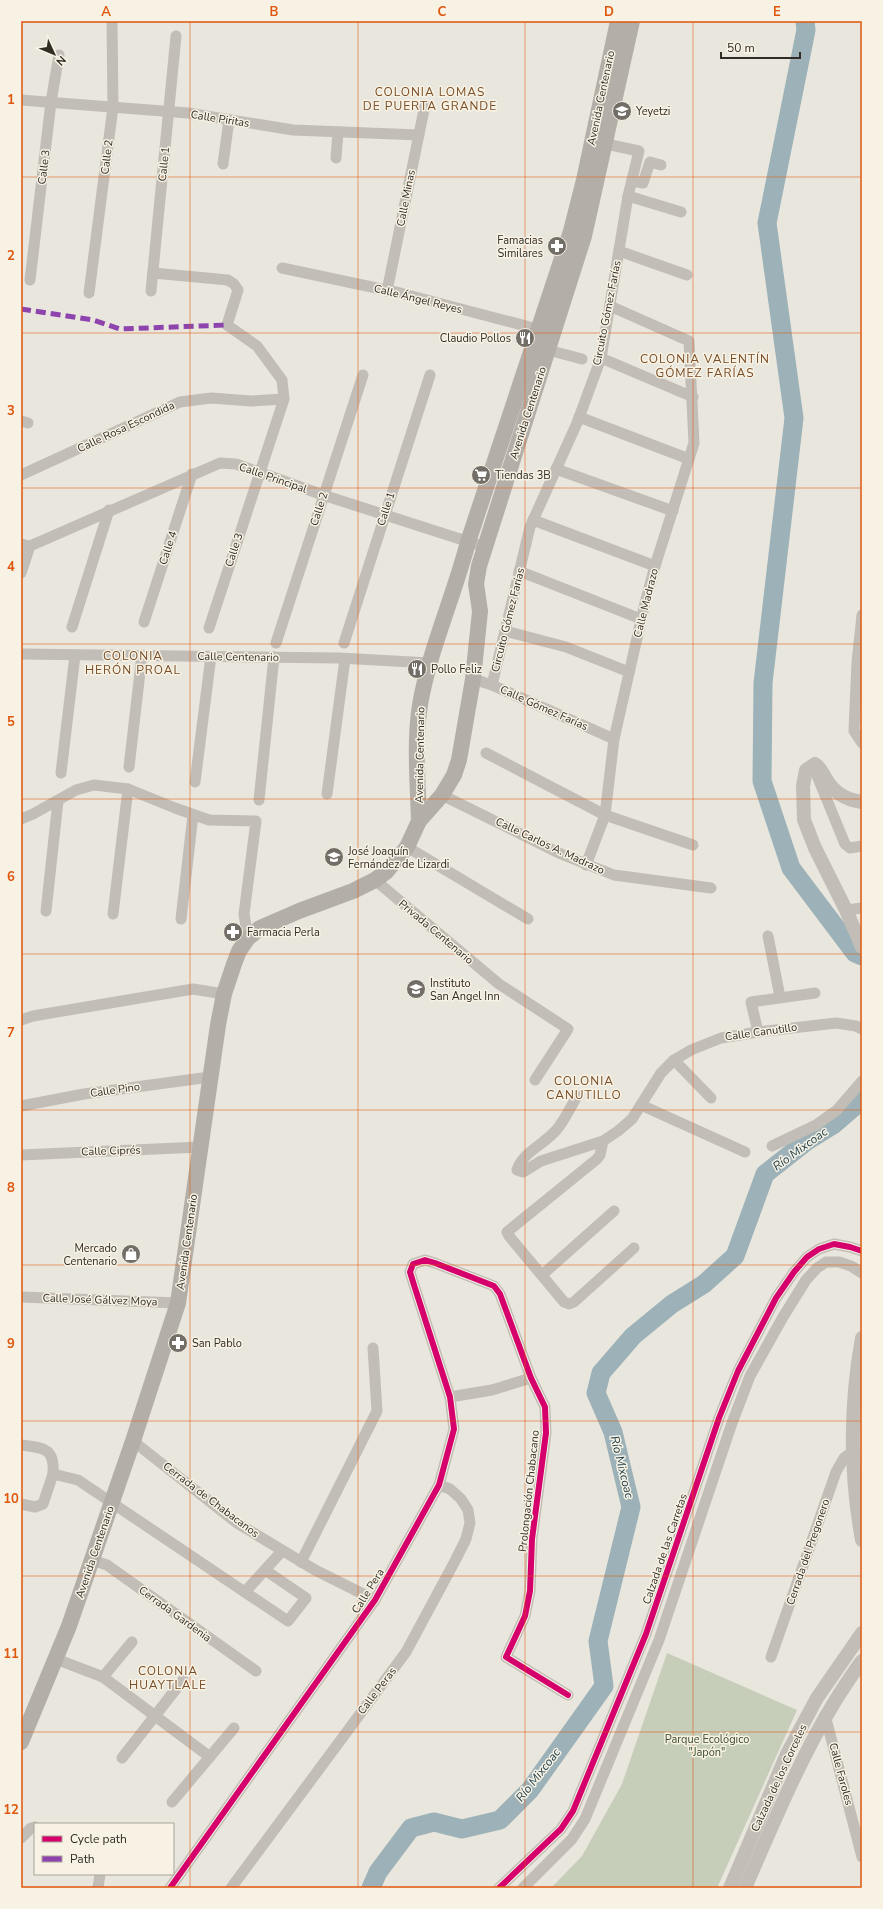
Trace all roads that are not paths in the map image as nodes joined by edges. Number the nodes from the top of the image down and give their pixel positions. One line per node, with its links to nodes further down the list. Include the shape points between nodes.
1 (112, 21): 9 (street, Calle 2)
2 (618, 21): 30 (main road, Avenida Centenario, via 584,180)
3 (632, 21): 14 (main road, Avenida Centenario)
4 (176, 36): 10 (street, Calle 1)
5 (59, 54): 7 (street, Calle 3)
6 (21, 100): 7 (street, Calle Piritas)
7 (51, 102): 9 (street, Calle Piritas); 25 (street, Calle 3)
8 (425, 105): 13 (street, Calle Minas)
9 (114, 107): 10 (street, Calle Piritas); 28 (street, Calle 2)
10 (170, 112): 11 (street, Calle Piritas); 23 (street, Calle 1)
11 (229, 120): 12 (street, Calle Piritas, via 293,130); 16 (street)
12 (338, 132): 13 (street, Calle Piritas); 15 (street)
13 (418, 135): 27 (street, Calle Minas)
14 (606, 144): 18 (street, Circuito Gómez Farías, via 639,151); 30 (main road, Avenida Centenario, via 584,236)
15 (336, 158)
16 (223, 164)
17 (661, 165): 18 (street, via 650,162 643,183)
18 (632, 181): 19 (street, Circuito Gómez Farías)
19 (628, 196): 20 (street); 21 (street, Circuito Gómez Farías)
20 (681, 212)
21 (619, 251): 24 (street); 29 (street, Circuito Gómez Farías)
22 (282, 268): 27 (street, Calle Ángel Reyes)
23 (153, 273): 26 (street, Calle 1); 37 (street, via 228,280 234,284 238,290 227,325 257,346 282,380)
24 (687, 275)
25 (30, 280)
26 (151, 291)
27 (387, 291): 30 (street, Calle Ángel Reyes)
28 (89, 293)
29 (610, 306): 32 (street, Circuito Gómez Farías); 36 (street, Calle Madrazo, via 689,341)
30 (546, 331): 31 (main road, Avenida Centenario); 49 (main road, Avenida Centenario)
31 (548, 350): 33 (street); 51 (main road, Avenida Centenario)
32 (601, 358): 36 (street); 38 (street, Circuito Gómez Farías)
33 (582, 359)
34 (363, 375): 44 (street, Calle 2)
35 (430, 376): 47 (street, Calle 1)
36 (692, 397): 39 (street, Calle Madrazo, via 694,443)
37 (284, 399): 41 (street); 43 (street, Calle Rosa Escondida, via 251,401 211,398 180,402)
38 (579, 417): 39 (street); 40 (street, Circuito Gómez Farías)
39 (689, 459): 46 (street, Calle Madrazo)
40 (556, 468): 46 (street); 48 (street, Circuito Gómez Farías)
41 (259, 472): 42 (street, Calle Principal, via 236,464 220,463); 44 (street, Calle Principal); 61 (street, Calle 3)
42 (192, 474): 45 (street, Calle Principal); 59 (street, Calle 4)
43 (21, 475)
44 (323, 495): 47 (street, Calle Principal); 63 (street, Calle 2)
45 (109, 510): 50 (street, Calle Principal); 60 (street)
46 (673, 511): 52 (street, Calle Madrazo)
47 (384, 515): 49 (street, Calle Principal); 64 (street, Calle 1)
48 (533, 520): 52 (street); 53 (street, Circuito Gómez Farías)
49 (468, 542): 51 (street, Calle Principal); 55 (main road, Avenida Centenario)
50 (26, 545): 54 (street)
51 (485, 547): 56 (main road, Avenida Centenario)
52 (655, 566): 58 (street, Calle Madrazo)
53 (519, 571): 58 (street); 62 (street, Circuito Gómez Farías)
54 (21, 573)
55 (458, 579): 56 (main road); 71 (main road, Avenida Centenario)
56 (476, 584): 73 (main road, Avenida Centenario, via 480,611)
57 (862, 615): 76 (street, via 854,731)
58 (641, 619): 72 (street, Calle Madrazo)
59 (144, 622)
60 (72, 627)
61 (209, 628)
62 (505, 631): 72 (street, via 566,648); 74 (street, Circuito Gómez Farías)
63 (276, 643)
64 (344, 643)
65 (21, 654): 66 (street, Calle Centenario)
66 (75, 655): 67 (street, Calle Centenario); 80 (street)
67 (142, 655): 68 (street, Calle Centenario); 79 (street)
68 (211, 656): 69 (street, Calle Centenario); 81 (street)
69 (274, 657): 70 (street, Calle Centenario); 85 (street)
70 (345, 658): 71 (street, Calle Centenario); 83 (street)
71 (430, 664): 91 (main road, Avenida Centenario, via 420,707 418,732)
72 (629, 672): 75 (street, Calle Madrazo)
73 (473, 679): 74 (street, Calle Gómez Farías); 84 (main road, Avenida Centenario, via 459,760 454,775)
74 (492, 685): 75 (street, Calle Gómez Farías)
75 (614, 739): 89 (street, Calle Madrazo)
76 (862, 743)
77 (486, 753): 89 (street)
78 (813, 766): 87 (street, via 815,764 820,767 836,792 851,801); 93 (street, via 845,844 850,848); 101 (street, via 806,770 804,820)
79 (128, 767)
80 (61, 773)
81 (195, 782)
82 (128, 788): 86 (street, via 94,785 76,790); 88 (street); 100 (street)
83 (326, 794)
84 (442, 795): 91 (main road, Avenida Centenario); 95 (street, Calle Carlos A. Madrazo)
85 (259, 800)
86 (58, 801): 90 (street); 99 (street)
87 (862, 802)
88 (193, 815): 102 (street); 105 (street, via 209,820 256,821 244,914)
89 (605, 815): 92 (street); 95 (street, Calle Madrazo)
90 (21, 819)
91 (419, 821): 94 (main road, Avenida Centenario)
92 (693, 845)
93 (862, 846)
94 (407, 847): 96 (main road, Avenida Centenario, via 387,871); 103 (street)
95 (586, 865): 97 (street, Calle Carlos A. Madrazo, via 614,875)
96 (375, 880): 105 (main road, Avenida Centenario, via 273,922); 115 (street, Privada Centenario, via 499,984 568,1029)
97 (711, 888)
98 (862, 908): 101 (street)
99 (46, 911)
100 (113, 914)
101 (849, 916): 106 (street)
102 (181, 919)
103 (528, 919)
104 (768, 936): 109 (street)
105 (248, 938): 108 (main road, Avenida Centenario, via 239,951)
106 (862, 947)
107 (815, 993): 109 (street)
108 (224, 996): 110 (street, via 193,989); 114 (main road, Avenida Centenario)
109 (780, 997): 112 (street, via 751,1002)
110 (21, 1020)
111 (862, 1029): 112 (street, Calle Canutillo, via 836,1023)
112 (758, 1032): 113 (street, Calle Canutillo, via 721,1038)
113 (674, 1060): 118 (street); 119 (street, Calle Canutillo, via 660,1073)
114 (210, 1077): 120 (street, Calle Pino, via 84,1094); 123 (main road, Avenida Centenario)
115 (535, 1080)
116 (862, 1082): 122 (street, via 837,1110)
117 (577, 1096): 121 (street, Calle Canutillo, via 558,1129 519,1163 517,1170 523,1172 541,1161)
118 (711, 1098)
119 (641, 1105): 121 (street, Calle Canutillo, via 632,1119); 124 (street)
120 (21, 1106)
121 (603, 1141): 131 (street, via 600,1155 507,1232)
122 (772, 1146)
123 (200, 1147): 125 (street, Calle Ciprés); 133 (main road, Avenida Centenario)
124 (745, 1152)
125 (21, 1155)
126 (614, 1211): 131 (street)
127 (634, 1248): 131 (street, via 569,1304 564,1302)
128 (862, 1251): 176 (street, Calzada de las Carretas, via 834,1244 819,1249 798,1267 776,1298 719,1418 646,1634 573,1811 561,1829)
129 (414, 1264): 136 (street, Prolongación Chabacano, via 425,1260 435,1262 494,1286 500,1294); 137 (street, Calle Pera, via 410,1272)
130 (862, 1273): 177 (street, Calzada de las Carretas, via 839,1262 826,1262 816,1268 806,1280 750,1376 659,1640 585,1819 572,1839)
131 (542, 1275)
132 (21, 1297): 133 (street, Calle José Gálvez Moya)
133 (178, 1303): 138 (main road, Avenida Centenario)
134 (862, 1338): 140 (street, via 855,1395)
135 (373, 1348): 148 (street, via 377,1411)
136 (531, 1378): 137 (street, via 492,1390); 160 (street, Prolongación Chabacano, via 546,1407 546,1433 532,1540 530,1591 525,1616 506,1657)
137 (450, 1397): 142 (street, Calle Pera, via 454,1429)
138 (133, 1441): 144 (main road, Avenida Centenario); 146 (street, Cerrada de Chabacanos, via 237,1523)
139 (21, 1445): 141 (street, via 45,1448 50,1452 54,1463)
140 (853, 1451): 145 (street); 155 (street, Cerrada del Pregonero, via 844,1458 836,1472)
141 (53, 1474): 143 (street, via 43,1504 35,1507); 144 (street, via 78,1480)
142 (439, 1485): 151 (street, Calle Pera); 175 (street, Calle Peras, via 456,1494 468,1510 470,1523 466,1539 455,1561 406,1652)
143 (21, 1504)
144 (112, 1504): 147 (main road, Avenida Centenario); 150 (street)
145 (862, 1540)
146 (282, 1551): 148 (street, Cerrada de Chabacanos); 149 (street)
147 (92, 1560): 154 (main road, Avenida Centenario); 157 (street, Cerrada Gardenia, via 107,1565)
148 (301, 1562): 151 (street, Cerrada de Chabacanos)
149 (265, 1570): 150 (street); 150 (street, via 306,1598 288,1621)
150 (245, 1592)
151 (376, 1600): 174 (street, Calle Pera)
152 (862, 1633): 178 (street, Calzada de los Corceles, via 817,1698 787,1754)
153 (132, 1642): 158 (street)
154 (56, 1658): 158 (street); 163 (main road, Avenida Centenario)
155 (771, 1658)
156 (862, 1661): 162 (street, Calzada de los Corceles)
157 (256, 1671)
158 (103, 1677): 161 (street)
159 (183, 1680): 161 (street)
160 (568, 1695)
161 (155, 1715): 166 (street); 167 (street)
162 (825, 1715): 171 (street, Calle Faroles); 179 (street, Calzada de los Corceles, via 807,1749)
163 (25, 1725): 165 (main road, Avenida Centenario)
164 (234, 1728): 166 (street)
165 (21, 1742)
166 (210, 1757): 168 (street)
167 (122, 1758)
168 (172, 1802)
169 (34, 1827): 170 (street)
170 (21, 1838)
171 (862, 1857)
172 (100, 1875): 173 (street)
173 (98, 1888)
174 (170, 1888)
175 (230, 1888)
176 (499, 1888)
177 (523, 1888)
178 (730, 1888)
179 (745, 1888)

